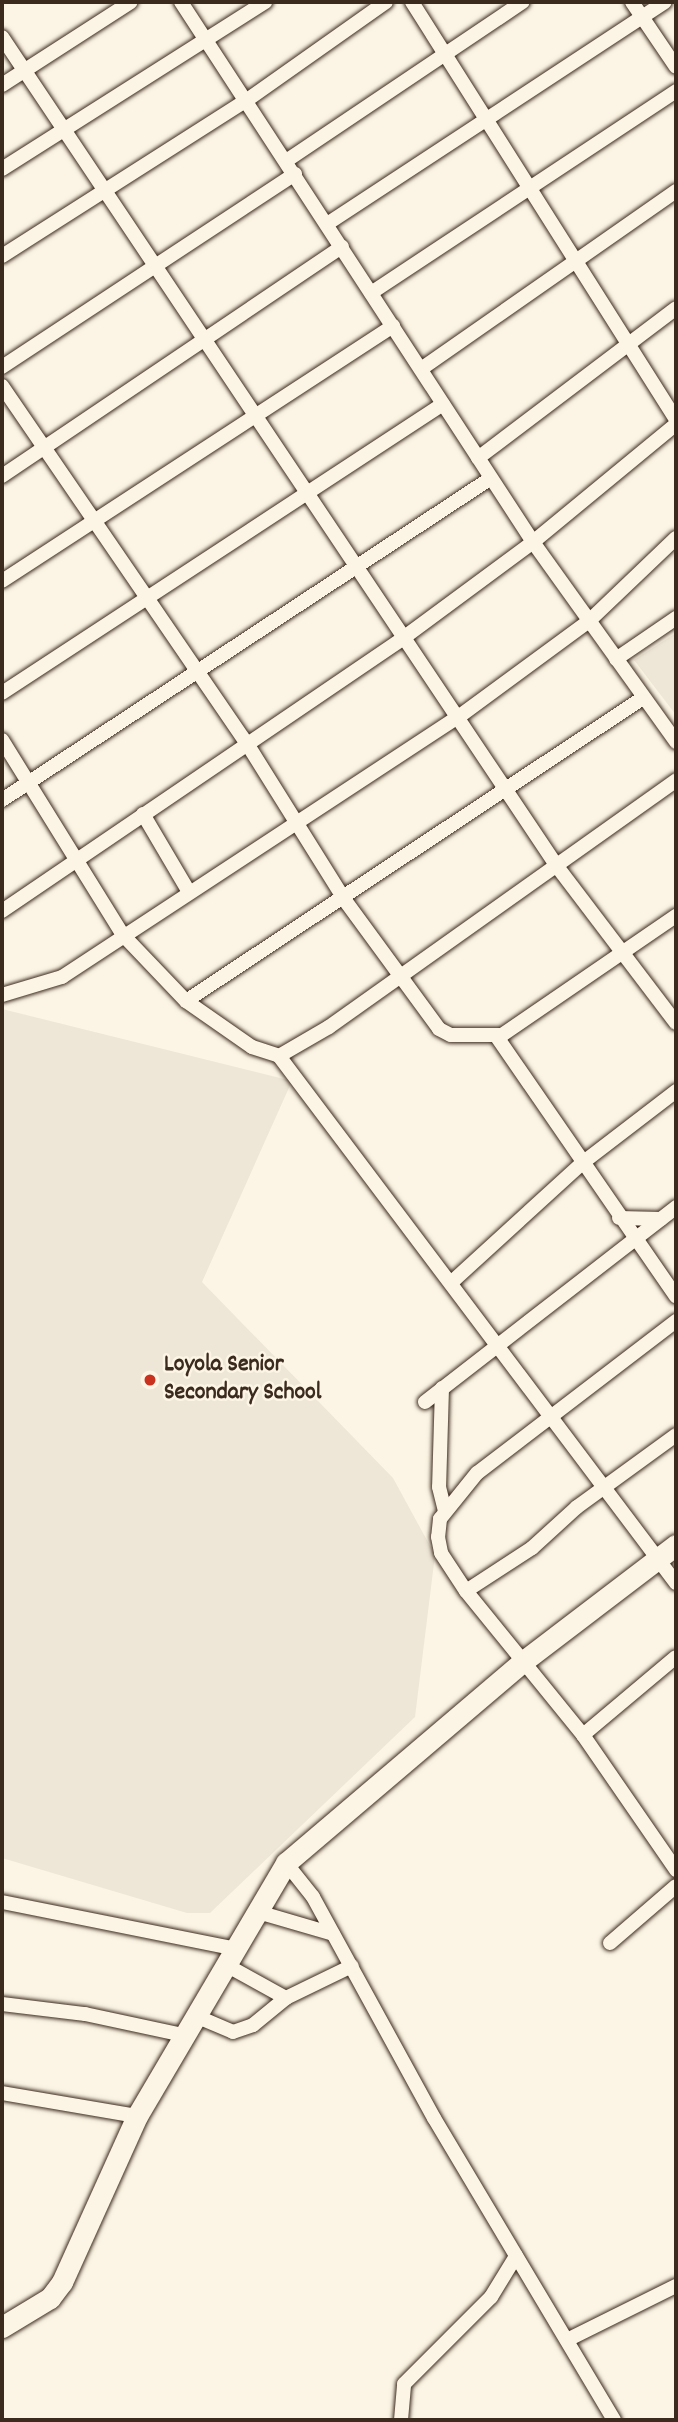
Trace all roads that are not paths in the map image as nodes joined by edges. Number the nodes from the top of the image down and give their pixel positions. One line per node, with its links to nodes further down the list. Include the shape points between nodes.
1 (131, 2): 14 (street)
2 (181, 2): 11 (street)
3 (265, 2): 11 (street)
4 (386, 2): 17 (street)
5 (412, 2): 12 (street)
6 (523, 2): 12 (street)
7 (632, 2): 9 (street)
8 (665, 2): 9 (street)
9 (642, 17): 13 (street); 18 (street)
10 (2, 37): 14 (street)
11 (207, 42): 17 (street); 19 (street)
12 (445, 54): 18 (street); 20 (street)
13 (676, 67)
14 (24, 71): 15 (street); 19 (street)
15 (2, 85)
16 (676, 91): 24 (street)
17 (247, 100): 20 (street); 23 (street)
18 (487, 121): 24 (street); 26 (street)
19 (66, 132): 21 (street); 23 (street)
20 (286, 161): 22 (street)
21 (2, 169)
22 (295, 174): 26 (street); 30 (street)
23 (104, 188): 28 (street); 30 (street)
24 (530, 188): 29 (street); 31 (street)
25 (676, 191): 29 (street)
26 (327, 224): 27 (street)
27 (342, 247): 31 (street); 34 (street)
28 (2, 256)
29 (576, 261): 35 (street); 37 (street)
30 (155, 264): 34 (street); 36 (street)
31 (371, 293): 33 (street)
32 (676, 308): 35 (street)
33 (393, 326): 37 (street); 40 (street)
34 (204, 337): 40 (street); 42 (street)
35 (629, 344): 41 (street); 43 (street)
36 (2, 368)
37 (421, 369): 39 (street)
38 (2, 386): 42 (street)
39 (443, 404): 43 (street); 46 (street)
40 (257, 416): 46 (street); 47 (street)
41 (676, 422): 49 (street)
42 (43, 448): 44 (street); 47 (street)
43 (478, 458): 45 (street)
44 (2, 475)
45 (491, 478): 49 (street); 50 (street)
46 (309, 492): 50 (street); 52 (street)
47 (91, 520): 51 (street); 52 (street)
48 (676, 538): 54 (street)
49 (533, 542): 54 (street); 55 (street)
50 (359, 567): 55 (street); 57 (street)
51 (2, 581)
52 (144, 597): 57 (street); 58 (street)
53 (676, 618): 56 (street)
54 (589, 621): 56 (street); 60 (street)
55 (406, 636): 60 (street); 62 (street)
56 (616, 659): 59 (street)
57 (195, 672): 62 (street); 65 (street)
58 (2, 693)
59 (643, 698): 63 (street); 66 (street)
60 (457, 718): 66 (street); 69 (street)
61 (2, 740): 65 (street)
62 (246, 741): 68 (street); 69 (street)
63 (676, 743)
64 (676, 780): 71 (street)
65 (29, 784): 67 (street); 70 (street)
66 (508, 790): 71 (street); 73 (street)
67 (2, 800)
68 (143, 814): 70 (street); 72 (street)
69 (297, 823): 72 (street); 73 (street)
70 (77, 859): 74 (street); 76 (street)
71 (556, 865): 77 (street); 78 (street)
72 (190, 892): 76 (street)
73 (344, 899): 78 (street); 80 (street)
74 (2, 911)
75 (676, 916): 77 (street)
76 (123, 934): 79 (street, via 62,976); 80 (street)
77 (623, 954): 81 (street); 82 (street)
78 (399, 975): 82 (street, via 439,1030); 83 (street)
79 (2, 995)
80 (186, 1001): 83 (street, via 252,1047)
81 (676, 1023)
82 (497, 1038): 85 (street)
83 (279, 1056): 90 (street)
84 (676, 1091): 85 (street)
85 (581, 1164): 87 (street); 90 (street)
86 (676, 1207): 88 (street)
87 (619, 1218): 88 (street); 89 (street)
88 (661, 1219): 89 (street)
89 (634, 1239): 91 (street); 93 (street)
90 (453, 1281): 93 (street)
91 (676, 1296)
92 (676, 1321): 96 (street)
93 (494, 1343): 94 (street); 96 (street)
94 (442, 1388): 95 (street); 99 (street, via 439,1488)
95 (425, 1402)
96 (549, 1420): 98 (street); 99 (street, via 477,1473)
97 (676, 1436): 98 (street)
98 (603, 1488): 101 (street); 103 (street, via 532,1548)
99 (445, 1511): 103 (street, via 438,1537 441,1553)
100 (676, 1545): 101 (main road)
101 (657, 1559): 102 (street); 105 (main road)
102 (676, 1583)
103 (466, 1591): 105 (street)
104 (676, 1657): 106 (street)
105 (521, 1663): 106 (street); 107 (main road)
106 (583, 1735): 108 (street)
107 (286, 1863): 111 (main road); 113 (street)
108 (676, 1870)
109 (676, 1886): 114 (street)
110 (6, 1904): 112 (street); 115 (street)
111 (258, 1912): 113 (street); 115 (main road)
112 (2, 1920)
113 (333, 1934): 116 (street)
114 (610, 1943)
115 (232, 1958): 117 (street); 119 (main road)
116 (352, 1966): 117 (street); 122 (street)
117 (286, 1998): 119 (street, via 253,2025 233,2032)
118 (2, 2004): 119 (street)
119 (193, 2027): 121 (main road)
120 (2, 2093): 121 (street)
121 (137, 2116): 124 (main road, via 62,2282 50,2298)
122 (516, 2256): 125 (street); 126 (street, via 491,2297 404,2384)
123 (676, 2286): 125 (street)
124 (2, 2327)
125 (567, 2340): 127 (street)
126 (401, 2420)
127 (614, 2420)

